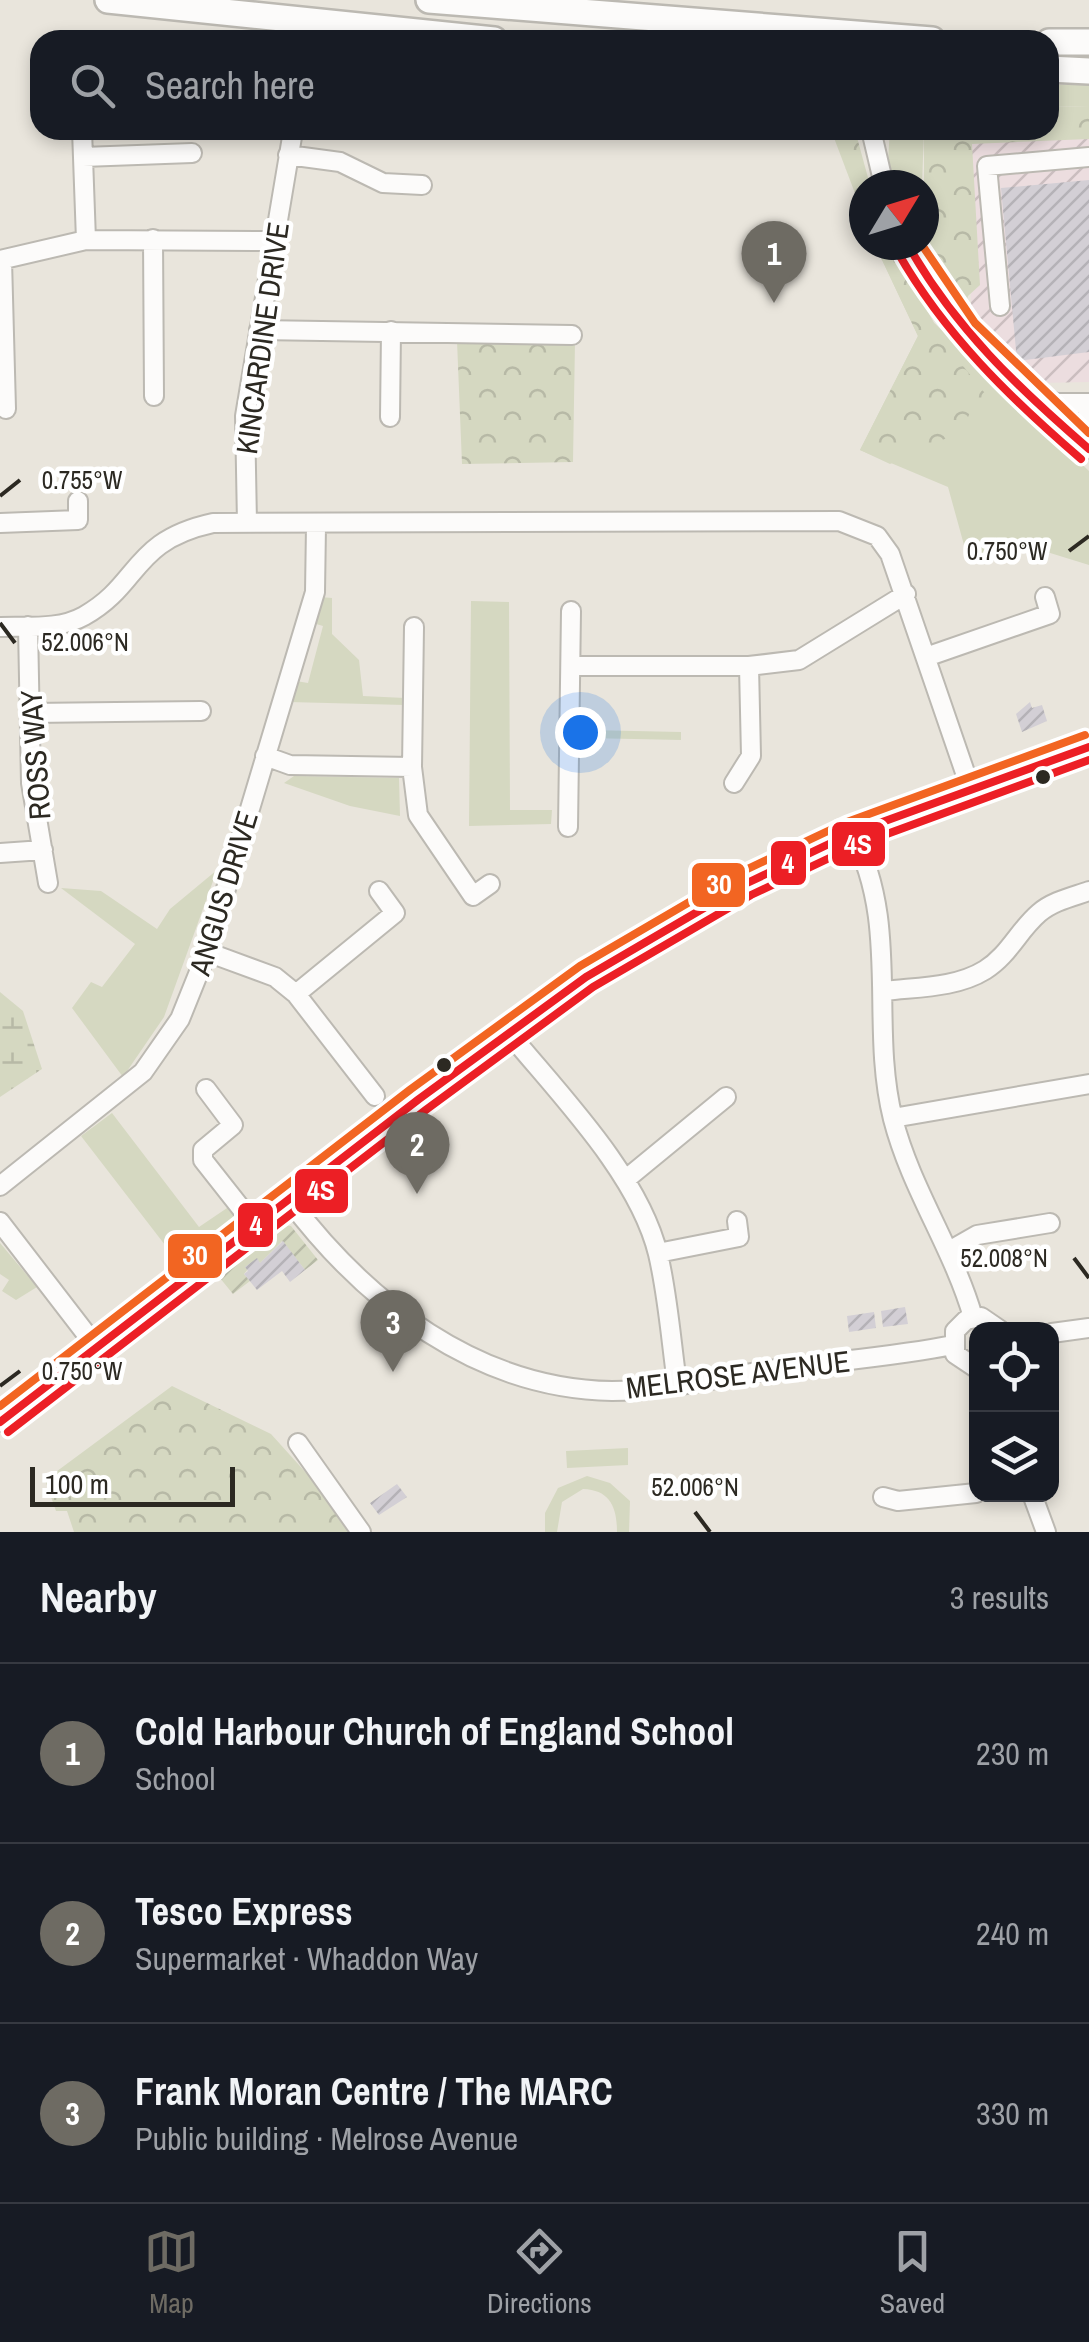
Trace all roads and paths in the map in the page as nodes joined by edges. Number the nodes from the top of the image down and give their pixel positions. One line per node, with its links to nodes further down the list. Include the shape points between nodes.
1 (108, 0): 4 (highway)
2 (429, 0): 3 (highway)
3 (439, 1): 5 (highway)
4 (392, 30)
5 (806, 30)
6 (1059, 42): 7 (highway)
7 (1089, 42)
8 (1059, 70): 9 (highway)
9 (1089, 71)
10 (82, 140): 13 (street)
11 (876, 140): 15 (street)
12 (192, 153): 13 (street)
13 (83, 157): 18 (street)
14 (1089, 158): 22 (street, via 987,166)
15 (881, 170)
16 (422, 185): 19 (street, KINCARDINE DRIVE, via 383,183 290,146)
17 (153, 239): 18 (street); 19 (street); 27 (street)
18 (86, 240): 20 (street)
19 (273, 241): 23 (street, KINCARDINE DRIVE)
20 (1, 260): 29 (street)
21 (917, 260): 26 (street, via 949,314)
22 (1000, 306)
23 (259, 330): 24 (street); 35 (street, KINCARDINE DRIVE, via 245,416)
24 (391, 331): 25 (street); 31 (street)
25 (572, 335)
26 (1016, 386): 28 (street, via 1056,403); 32 (street)
27 (154, 396)
28 (1089, 403)
29 (6, 409)
30 (1089, 414): 32 (street)
31 (390, 417)
32 (1072, 435): 33 (street)
33 (1089, 449)
34 (78, 501): 36 (street, via 78,520)
35 (247, 522): 37 (street); 41 (street, via 178,531 146,552 84,616)
36 (0, 524)
37 (316, 526): 38 (street, via 839,521 877,536); 50 (street, ANGUS DRIVE, via 315,592)
38 (906, 594): 44 (street); 46 (street, via 799,660)
39 (1045, 597): 44 (street, via 1050,614)
40 (571, 611): 45 (street)
41 (28, 626): 42 (street); 48 (street, ROSS WAY)
42 (0, 627)
43 (414, 627): 51 (street)
44 (926, 657): 53 (street)
45 (572, 666): 46 (street); 54 (street)
46 (748, 666): 52 (street, via 751,756)
47 (191, 706): 48 (street)
48 (30, 713): 56 (street, ROSS WAY, via 31,783)
49 (1089, 747): 53 (street)
50 (265, 756): 51 (street, via 290,766); 62 (street, ANGUS DRIVE)
51 (412, 766): 59 (street, via 426,829 472,896)
52 (734, 783)
53 (970, 788): 55 (street)
54 (568, 827)
55 (852, 834): 63 (street, via 876,892); 65 (street, via 685,917)
56 (42, 850): 57 (street); 58 (street, ROSS WAY)
57 (0, 853)
58 (48, 883)
59 (490, 884)
60 (380, 891): 64 (street, via 395,913)
61 (1089, 891): 63 (street, via 1036,915 1005,955 982,972 958,982)
62 (207, 952): 64 (street, via 275,977); 72 (street, ANGUS DRIVE, via 172,1035 143,1072)
63 (884, 991): 70 (street, via 884,1072)
64 (296, 994): 68 (street)
65 (508, 1032): 71 (street); 73 (street)
66 (1089, 1084): 70 (street)
67 (206, 1089): 77 (street, via 233,1125 203,1150 203,1160)
68 (375, 1096)
69 (726, 1098): 71 (street)
70 (893, 1118): 78 (street, via 910,1174)
71 (625, 1180): 79 (street)
72 (0, 1186)
73 (289, 1200): 77 (street); 87 (street, MELROSE AVENUE, via 357,1280 430,1337 518,1375 563,1385 613,1391)
74 (737, 1221): 79 (street, via 739,1237)
75 (0, 1222): 85 (street)
76 (1050, 1223): 78 (street, via 976,1235)
77 (255, 1226): 85 (street)
78 (949, 1251): 80 (street)
79 (658, 1252): 87 (street)
80 (972, 1317): 81 (street); 84 (street, via 955,1330)
81 (992, 1322)
82 (1089, 1328): 83 (street)
83 (1059, 1332)
84 (952, 1345): 86 (street); 87 (street, MELROSE AVENUE)
85 (97, 1348): 88 (street)
86 (969, 1364)
87 (677, 1383)
88 (0, 1422)
89 (298, 1443): 93 (street)
90 (969, 1494): 91 (street)
91 (883, 1497)
92 (1035, 1502): 94 (street)
93 (361, 1532)
94 (1046, 1532)

